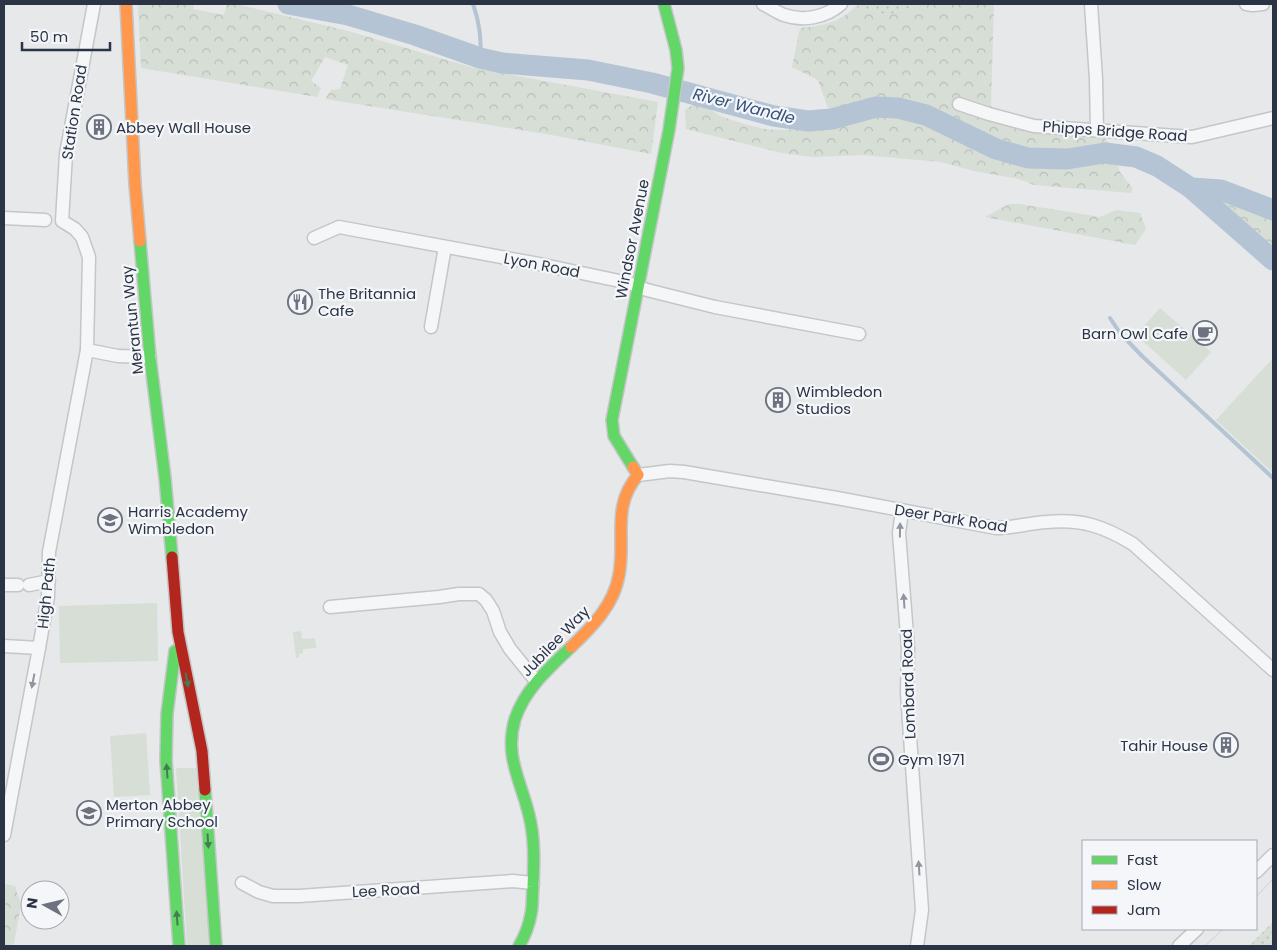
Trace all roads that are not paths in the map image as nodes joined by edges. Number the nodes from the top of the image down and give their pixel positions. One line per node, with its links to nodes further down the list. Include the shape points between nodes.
1 (94, 4): 14 (street, Station Road, via 66,154)
2 (126, 4): 21 (main road, Merantun Way, via 135,184)
3 (664, 4): 17 (main road, Windsor Avenue, via 678,68)
4 (763, 4): 5 (street, via 784,16 806,18 826,14)
5 (841, 4)
6 (1092, 4): 11 (street)
7 (1246, 4): 8 (street)
8 (1263, 4)
9 (959, 104): 11 (street, Phipps Bridge Road, via 1034,126)
10 (1273, 118): 11 (street, Phipps Bridge Road, via 1192,138)
11 (1097, 130)
12 (4, 218): 13 (street)
13 (45, 220)
14 (62, 221): 20 (street, High Path, via 82,237 89,256)
15 (314, 238): 16 (street, Lyon Road, via 339,227)
16 (445, 247): 17 (street, Lyon Road); 18 (street)
17 (637, 286): 19 (street, Lyon Road, via 715,307); 22 (main road, Windsor Avenue, via 612,427 619,447)
18 (431, 327)
19 (859, 334)
20 (87, 350): 21 (street, via 118,356); 24 (street, High Path, via 49,552)
21 (150, 357): 27 (main road, Merantun Way, via 165,478)
22 (638, 475): 23 (street, Deer Park Road, via 684,472); 31 (main road, Jubilee Way, via 628,487 624,500 620,567 609,602 599,618)
23 (902, 511): 30 (street, Deer Park Road, via 996,528 1070,522 1111,531 1132,544); 41 (street, Lombard Road, one-way to 23, via 922,910 907,693 908,648 899,533)
24 (49, 581): 25 (street); 29 (street, High Path)
25 (4, 585)
26 (330, 607): 31 (street, via 478,594 493,611 510,649)
27 (178, 632): 38 (main road, Merantun Way, one-way to 27, via 166,760 167,714); 39 (main road, Merantun Way, one-way to 39, via 202,752)
28 (4, 646): 29 (street)
29 (39, 648): 32 (street, High Path, one-way to 32)
30 (1273, 670)
31 (536, 681): 36 (main road, Jubilee Way, via 518,709 511,744 516,780 529,814)
32 (4, 835)
33 (1273, 855): 34 (street)
34 (1257, 871)
35 (242, 882): 36 (street, Lee Road, via 274,896 513,881)
36 (533, 883): 40 (main road, Jubilee Way, via 532,911)
37 (1196, 930): 42 (street)
38 (179, 946)
39 (216, 946)
40 (519, 946)
41 (917, 946)
42 (1179, 946)

